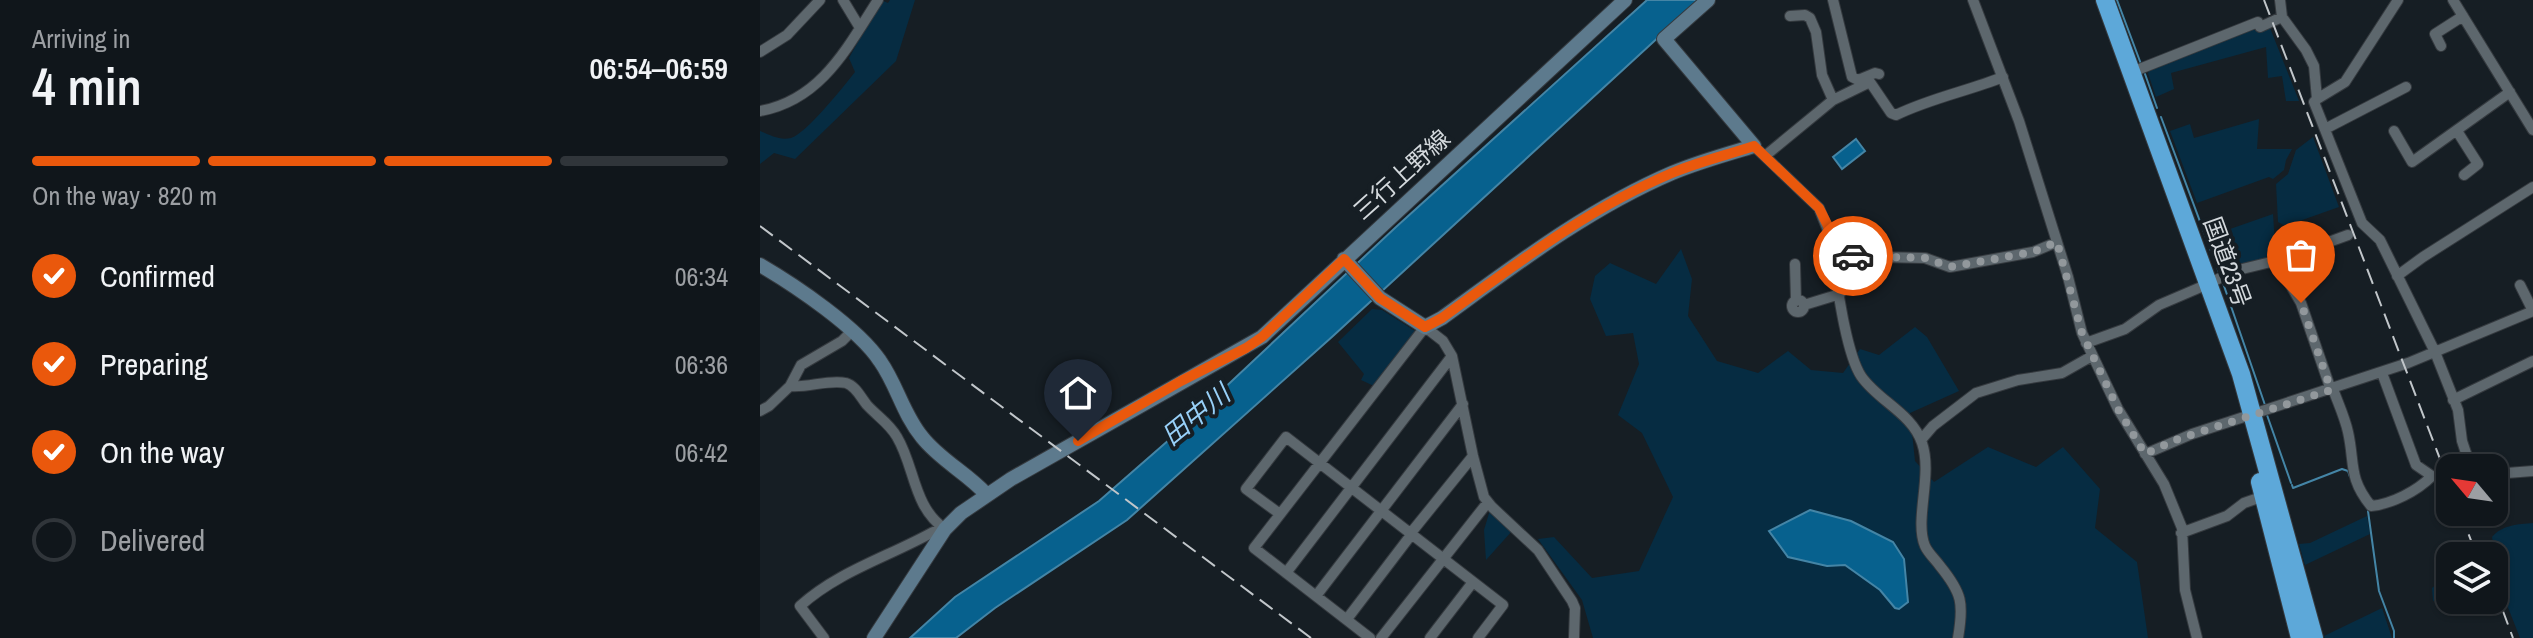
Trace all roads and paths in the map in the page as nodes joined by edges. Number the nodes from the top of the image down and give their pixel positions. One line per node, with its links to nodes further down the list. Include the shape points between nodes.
1 (820, 0): 18 (street, via 787,35)
2 (843, 0): 16 (street)
3 (878, 0): 16 (street)
4 (1625, 0): 38 (street, 三行上野線)
5 (1708, 0): 31 (street, via 1664,39)
6 (1833, 0): 20 (street, via 1852,77)
7 (1973, 0): 21 (street)
8 (2093, 0): 42 (highway, 国道23号)
9 (2105, 0): 19 (highway, 国道23号)
10 (2280, 0): 15 (street)
11 (2398, 0): 24 (street, via 2345,82)
12 (2453, 0): 14 (street)
13 (1790, 16): 25 (street, via 1805,15 1814,26 1824,82)
14 (2463, 16): 17 (street, via 2435,34); 23 (street)
15 (2282, 17): 19 (street); 24 (street, via 2314,66)
16 (860, 28): 26 (street, via 817,85 793,101)
17 (2441, 46)
18 (760, 52)
19 (2132, 72): 42 (highway, 国道23号)
20 (1879, 74)
21 (2003, 77): 25 (street, via 1896,115 1870,82); 35 (street)
22 (2406, 87): 27 (street)
23 (2510, 92): 28 (street); 30 (street)
24 (2317, 99): 27 (street)
25 (1833, 100): 31 (street)
26 (760, 111)
27 (2325, 129): 41 (street, via 2362,223 2380,240)
28 (2533, 130)
29 (2394, 131): 30 (street, via 2412,162)
30 (2457, 131): 32 (street, via 2478,164)
31 (1760, 151): 36 (street, via 1819,208); 45 (street, via 1674,172 1593,213)
32 (2464, 175)
33 (2533, 187): 41 (street)
34 (2348, 235): 37 (street)
35 (2057, 242): 36 (street, via 2033,252 1950,267 1925,258); 47 (street)
36 (1833, 256): 44 (street)
37 (2276, 260): 42 (street); 54 (street, via 2301,303)
38 (1346, 261): 45 (street, via 1379,296); 69 (street, 三行上野線, via 1246,348)
39 (1795, 264): 44 (street, via 1795,307)
40 (760, 265): 46 (street)
41 (2397, 276): 48 (street)
42 (2205, 285): 47 (street, via 2159,305 2125,329); 58 (highway, 国道23号)
43 (2520, 285): 48 (street, via 2533,311)
44 (1840, 294): 59 (street, via 1855,366)
45 (1425, 327): 49 (street); 63 (street)
46 (852, 331): 53 (street, via 801,365); 69 (street, via 879,360 923,439)
47 (2086, 343): 50 (street)
48 (2435, 352): 52 (street); 55 (street)
49 (1452, 356): 56 (street); 68 (street)
50 (2092, 356): 59 (street, via 2062,373 1976,393); 60 (street)
51 (2533, 361): 55 (street)
52 (2382, 373): 54 (street); 66 (street, via 2416,465)
53 (790, 386): 57 (street); 74 (street, via 853,387 895,433 920,499)
54 (2332, 389): 58 (street); 66 (street, via 2348,429 2351,467 2371,506 2401,497)
55 (2453, 400): 61 (street)
56 (1463, 404): 62 (street); 72 (street)
57 (760, 411)
58 (2249, 417): 60 (street); 70 (highway, 国道23号); 92 (highway, 国道23号)
59 (1921, 440): 89 (street, via 1926,471 1923,537 1959,593)
60 (2145, 454): 75 (street, via 2164,484)
61 (2466, 454)
62 (1473, 456): 71 (street); 76 (street)
63 (1319, 463): 68 (street); 73 (street); 73 (street, via 1286,437 1246,489)
64 (2533, 471): 65 (street)
65 (2508, 473)
66 (2432, 476): 67 (street)
67 (2436, 476)
68 (1350, 488): 72 (street); 78 (street)
69 (986, 494): 74 (street, 三行上野線)
70 (2264, 496): 75 (street); 91 (highway, 国道23号)
71 (1488, 502): 77 (street); 88 (street, via 1538,550 1572,601)
72 (1381, 511): 76 (street); 80 (street)
73 (1280, 514): 78 (street, via 1254,548)
74 (945, 529): 82 (street, via 814,593 800,606); 83 (street, 三行上野線)
75 (2181, 533): 90 (street, via 2185,590)
76 (1411, 534): 77 (street); 81 (street)
77 (1443, 559): 79 (street); 85 (street)
78 (1286, 573): 80 (street)
79 (1473, 582): 86 (street); 87 (street, via 1503,605)
80 (1316, 596): 81 (street)
81 (1347, 619): 84 (street)
82 (824, 638)
83 (874, 638)
84 (1370, 638)
85 (1381, 638)
86 (1430, 638)
87 (1478, 638)
88 (1574, 638)
89 (1958, 638)
90 (2197, 638)
91 (2300, 638)
92 (2314, 638)

